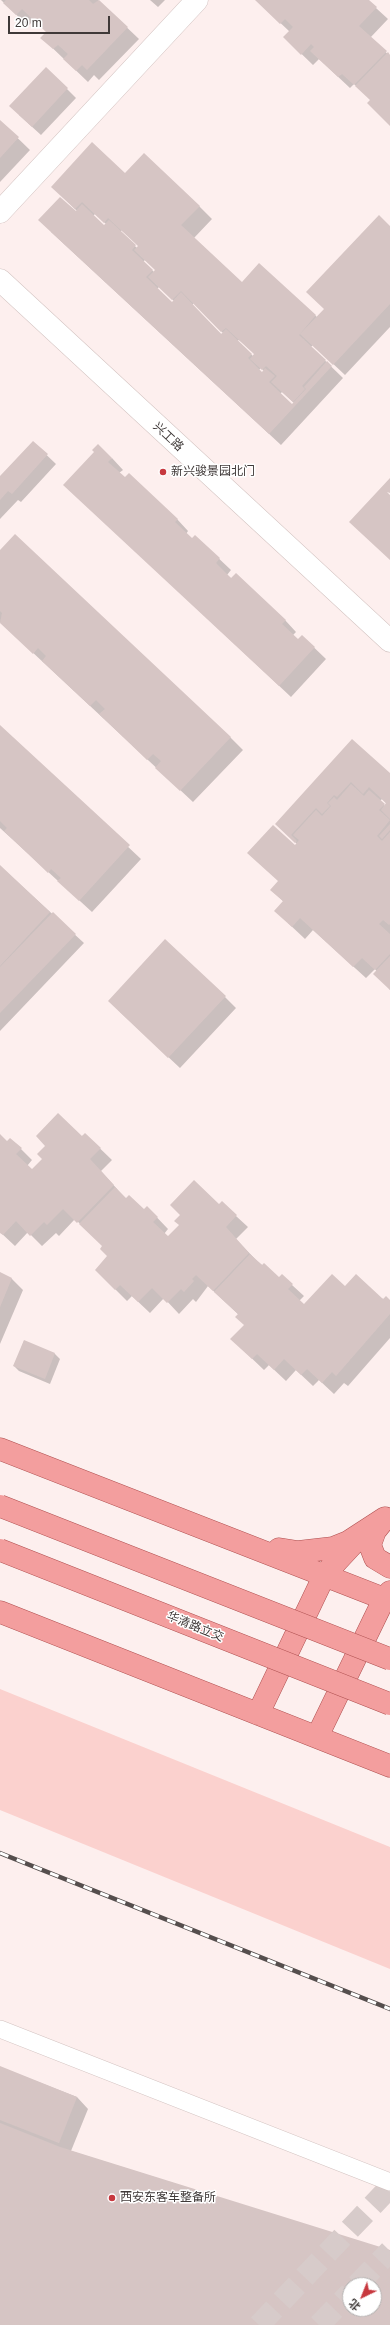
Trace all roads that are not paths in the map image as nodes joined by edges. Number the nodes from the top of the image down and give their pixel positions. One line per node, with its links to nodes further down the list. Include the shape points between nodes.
1 (197, 0): 2 (street)
2 (0, 212)
3 (0, 280): 4 (street, 兴工路)
4 (390, 641)
5 (0, 1449): 9 (main road)
6 (0, 1506): 15 (main road, bridge)
7 (387, 1516): 8 (main road); 11 (main road, via 375,1531 370,1545 375,1558)
8 (364, 1533): 9 (main road, via 333,1548 298,1552 259,1546); 12 (main road)
9 (224, 1536): 12 (main road)
10 (0, 1550): 16 (main road, 华清路立交, bridge)
11 (390, 1567)
12 (325, 1574): 13 (main road); 17 (main road)
13 (388, 1597): 18 (main road)
14 (0, 1612): 17 (main road)
15 (390, 1659)
16 (390, 1704)
17 (258, 1714): 18 (main road)
18 (317, 1737): 19 (main road)
19 (390, 1766)
20 (0, 2030): 21 (lane)
21 (390, 2182)

